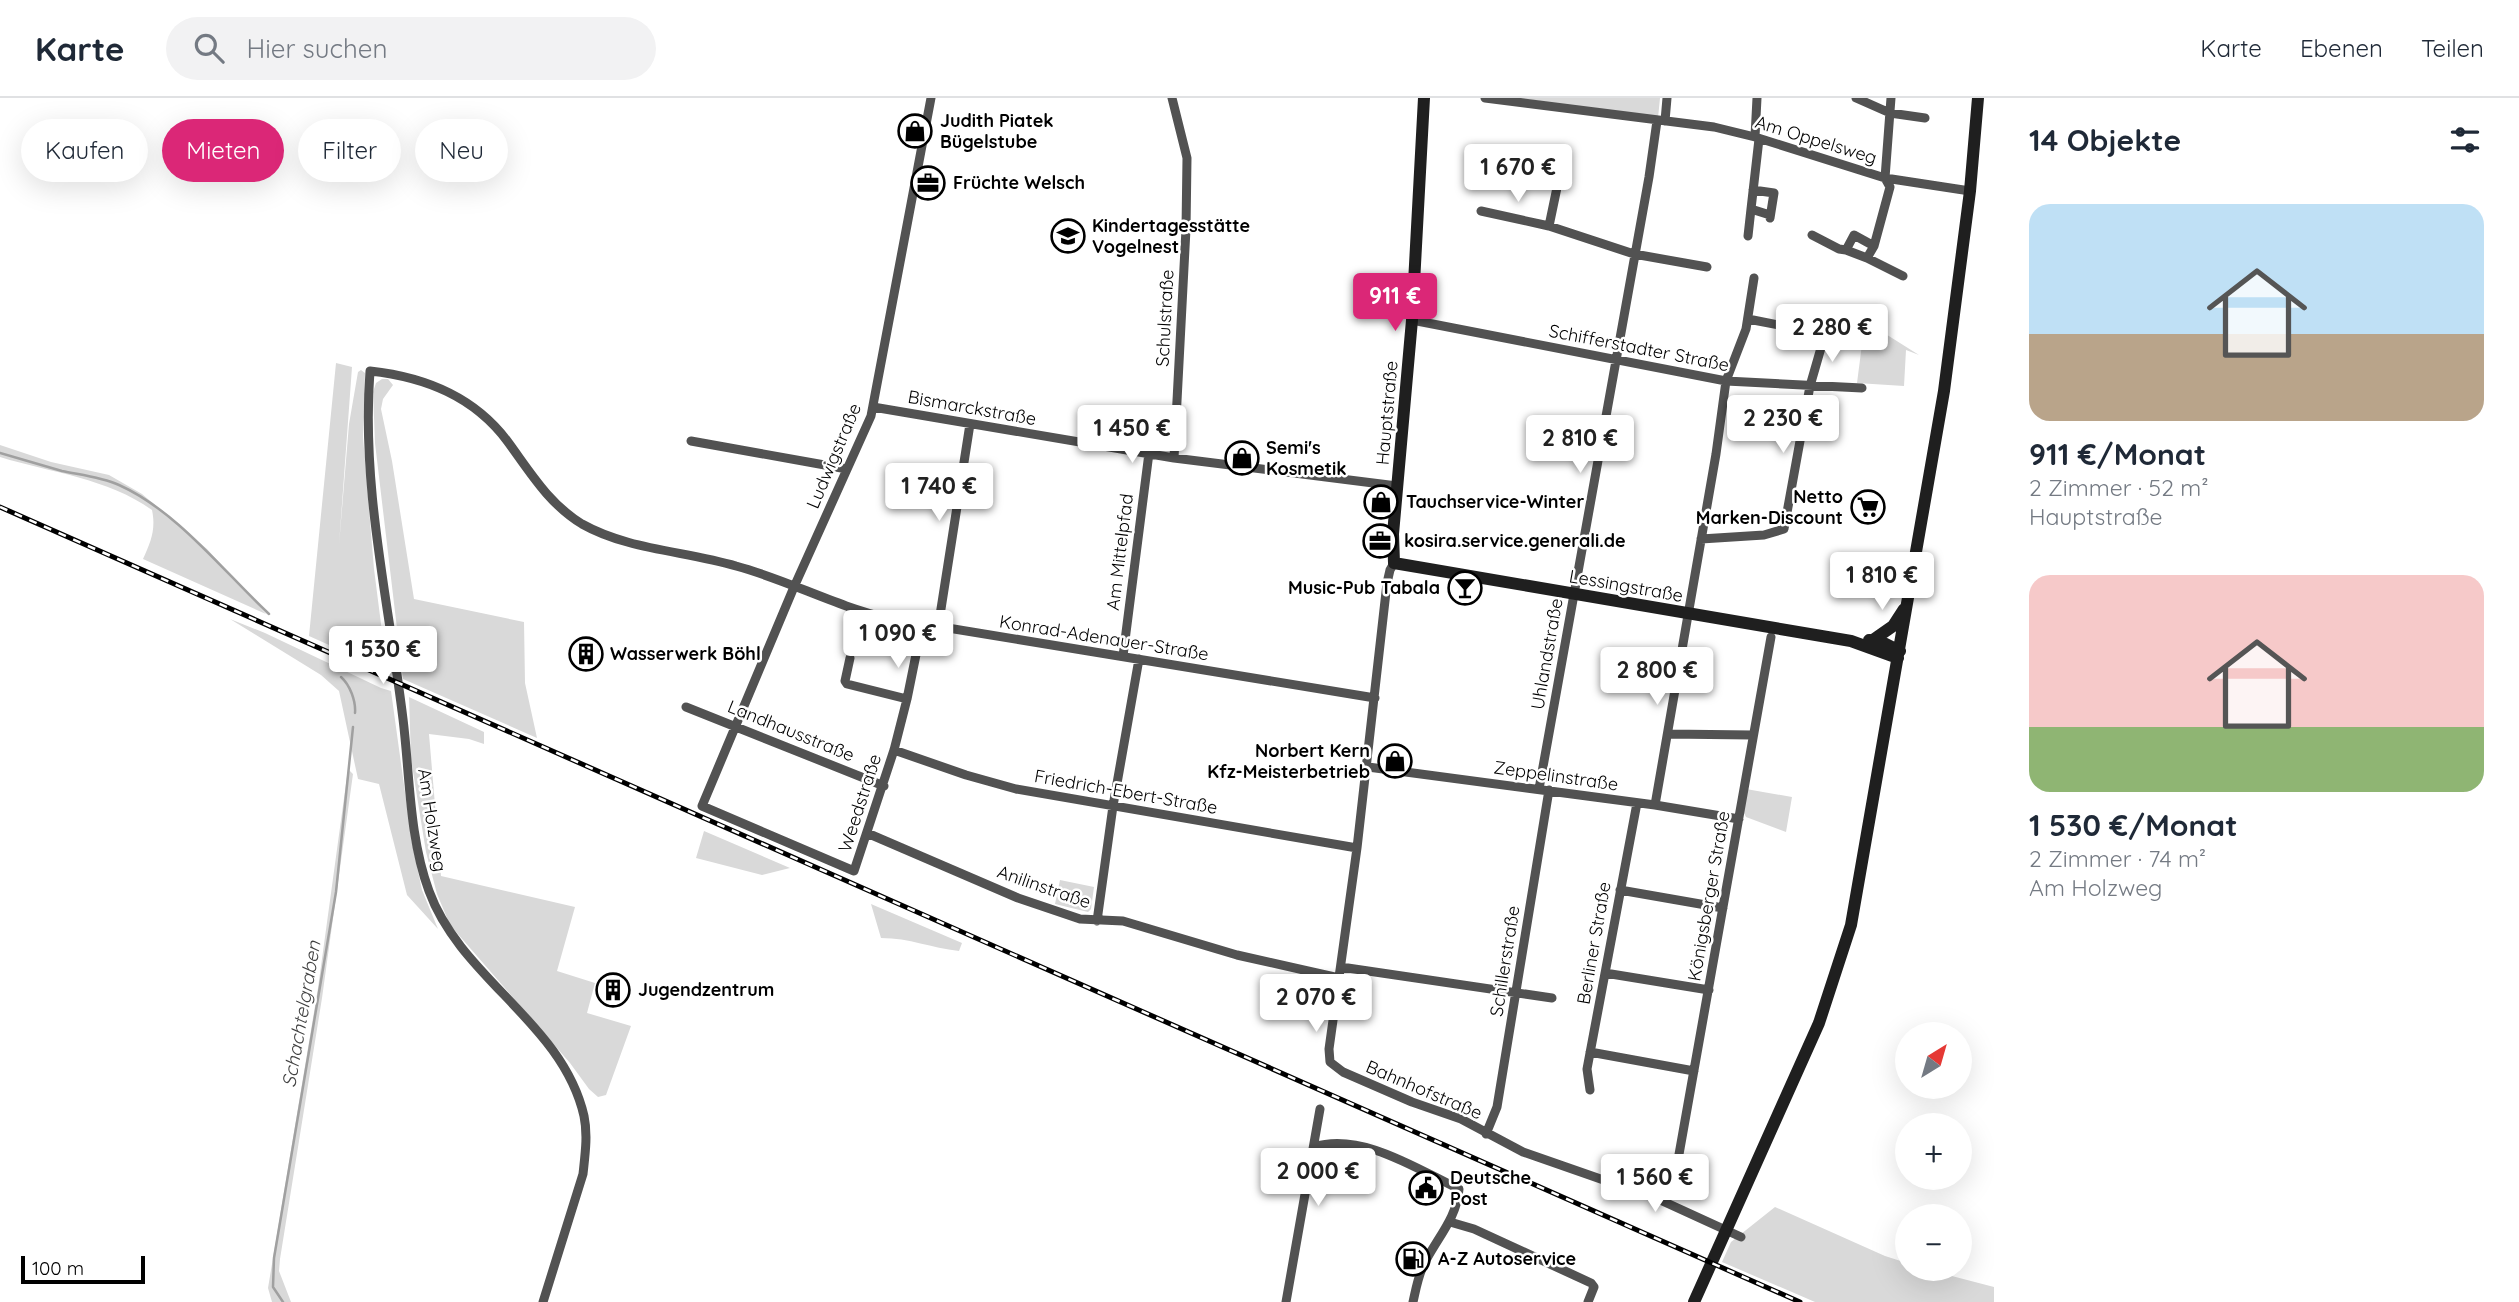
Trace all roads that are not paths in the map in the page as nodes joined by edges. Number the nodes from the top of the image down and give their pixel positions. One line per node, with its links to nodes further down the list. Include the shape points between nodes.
1 (931, 98): 37 (street, Ludwigstraße)
2 (1172, 98): 41 (street, Schulstraße, via 1187,158)
3 (1424, 98): 31 (main road, Hauptstraße)
4 (1485, 98): 12 (street, Am Oppelsweg)
5 (1667, 98): 12 (street, Uhlandstraße)
6 (1757, 98): 13 (street)
7 (1856, 98): 10 (street)
8 (1891, 98): 10 (street)
9 (1978, 98): 17 (main road)
10 (1890, 113): 11 (street); 15 (street)
11 (1925, 118)
12 (1661, 121): 13 (street, Am Oppelsweg); 25 (street, Uhlandstraße)
13 (1757, 138): 15 (street, Am Oppelsweg); 16 (street)
14 (1559, 178): 20 (street)
15 (1885, 178): 17 (street, Am Oppelsweg); 23 (street, via 1890,187)
16 (1752, 190): 18 (street); 18 (street, via 1774,193 1770,216)
17 (1970, 191): 48 (main road, via 1953,332)
18 (1751, 209): 22 (street)
19 (1481, 211): 20 (street)
20 (1549, 226): 25 (street)
21 (1812, 234): 24 (street)
22 (1748, 236)
23 (1874, 246): 24 (street, via 1854,235); 26 (street)
24 (1846, 250): 26 (street)
25 (1634, 254): 27 (street); 32 (street, Uhlandstraße)
26 (1867, 258): 28 (street)
27 (1707, 267)
28 (1903, 276)
29 (1754, 278): 30 (street)
30 (1748, 319): 34 (street); 35 (street, via 1825,334)
31 (1412, 320): 32 (street, Schifferstadter Straße); 43 (main road, Hauptstraße)
32 (1616, 360): 34 (street, Schifferstadter Straße); 47 (street, Uhlandstraße)
33 (370, 371): 46 (street, Konrad-Adenauer-Straße, via 428,382 469,404 494,425 544,491 580,523 625,540 750,570); 94 (street, Am Holzweg, via 368,417 380,573 415,829 429,892 458,944 564,1066 584,1119 583,1174)
34 (1726, 381): 35 (street, Schifferstadter Straße); 44 (street)
35 (1810, 386): 36 (street, Schifferstadter Straße); 44 (street, via 1784,529)
36 (1861, 388)
37 (873, 407): 38 (street, Bismarckstraße); 42 (street, Ludwigstraße)
38 (970, 424): 40 (street, Bismarckstraße); 51 (street)
39 (691, 441): 42 (street)
40 (1149, 453): 41 (street, Bismarckstraße); 56 (street, Am Mittelpfad)
41 (1174, 458): 43 (street, Bismarckstraße)
42 (847, 469): 46 (street, Ludwigstraße)
43 (1397, 486): 45 (main road, Hauptstraße)
44 (1701, 540): 49 (street)
45 (1394, 563): 47 (main road, Lessingstraße); 59 (street, Bahnhofstraße, via 1387,583)
46 (794, 587): 50 (street, Konrad-Adenauer-Straße, via 861,612); 62 (street, Ludwigstraße)
47 (1573, 595): 49 (main road, Lessingstraße); 68 (street, Uhlandstraße)
48 (1908, 603): 53 (main road, via 1893,626); 55 (main road)
49 (1686, 614): 54 (main road, Lessingstraße); 63 (street)
50 (922, 625): 51 (street, Konrad-Adenauer-Straße); 60 (street, Weedstraße)
51 (938, 628): 56 (street, Konrad-Adenauer-Straße)
52 (1771, 637): 64 (street, Königsberger Straße)
53 (1873, 640): 54 (main road, Lessingstraße); 55 (main road, Lessingstraße, via 1886,643)
54 (1852, 641): 55 (main road, Lessingstraße)
55 (1899, 654): 98 (main road, via 1858,893 1843,953 1819,1023)
56 (1123, 656): 58 (street, Konrad-Adenauer-Straße)
57 (850, 657): 60 (street, via 846,684)
58 (1139, 659): 59 (street, Konrad-Adenauer-Straße); 72 (street)
59 (1375, 698): 66 (street, Bahnhofstraße)
60 (907, 699): 65 (street, Weedstraße)
61 (686, 707): 62 (street, Landhausstraße)
62 (736, 726): 67 (street, Landhausstraße); 71 (street, Ludwigstraße)
63 (1668, 734): 64 (street); 70 (street)
64 (1752, 735): 73 (street, Königsberger Straße)
65 (894, 750): 67 (street, Weedstraße); 72 (street, Friedrich-Ebert-Straße, via 1016,789)
66 (1368, 767): 68 (street, Zeppelinstraße); 75 (street, Bahnhofstraße)
67 (884, 786): 74 (street, Weedstraße)
68 (1544, 790): 69 (street, Zeppelinstraße); 83 (street, Schillerstraße)
69 (1637, 803): 70 (street, Zeppelinstraße); 76 (street, Berliner Straße)
70 (1655, 805): 73 (street, Zeppelinstraße)
71 (702, 806): 74 (street, Weedstraße, via 854,871)
72 (1113, 806): 75 (street, Friedrich-Ebert-Straße); 78 (street)
73 (1739, 819): 77 (street, Königsberger Straße)
74 (867, 834): 78 (street, Anilinstraße, via 1018,898)
75 (1357, 848): 79 (street, Bahnhofstraße)
76 (1620, 890): 77 (street); 80 (street, Berliner Straße)
77 (1723, 908): 82 (street, Königsberger Straße)
78 (1097, 921): 81 (street, Anilinstraße, via 1123,922)
79 (1341, 967): 81 (street, Bahnhofstraße); 83 (street)
80 (1605, 973): 82 (street); 85 (street, Berliner Straße)
81 (1339, 978): 89 (street, Bahnhofstraße, via 1330,1062)
82 (1709, 990): 86 (street, Königsberger Straße)
83 (1516, 992): 84 (street); 89 (street, Schillerstraße, via 1497,1107)
84 (1552, 999)
85 (1590, 1052): 86 (street); 87 (street, Berliner Straße)
86 (1694, 1071): 91 (street, Königsberger Straße)
87 (1590, 1090)
88 (1320, 1109): 90 (street)
89 (1486, 1134): 93 (street, Bahnhofstraße, via 1544,1161 1658,1199)
90 (1314, 1147): 92 (street, via 1334,1143 1362,1146 1460,1189); 95 (street)
91 (1678, 1160)
92 (1450, 1222): 96 (street, via 1424,1263); 97 (street, via 1591,1283 1594,1287)
93 (1741, 1237)
94 (543, 1302)
95 (1286, 1302)
96 (1413, 1302)
97 (1588, 1302)
98 (1694, 1302)

